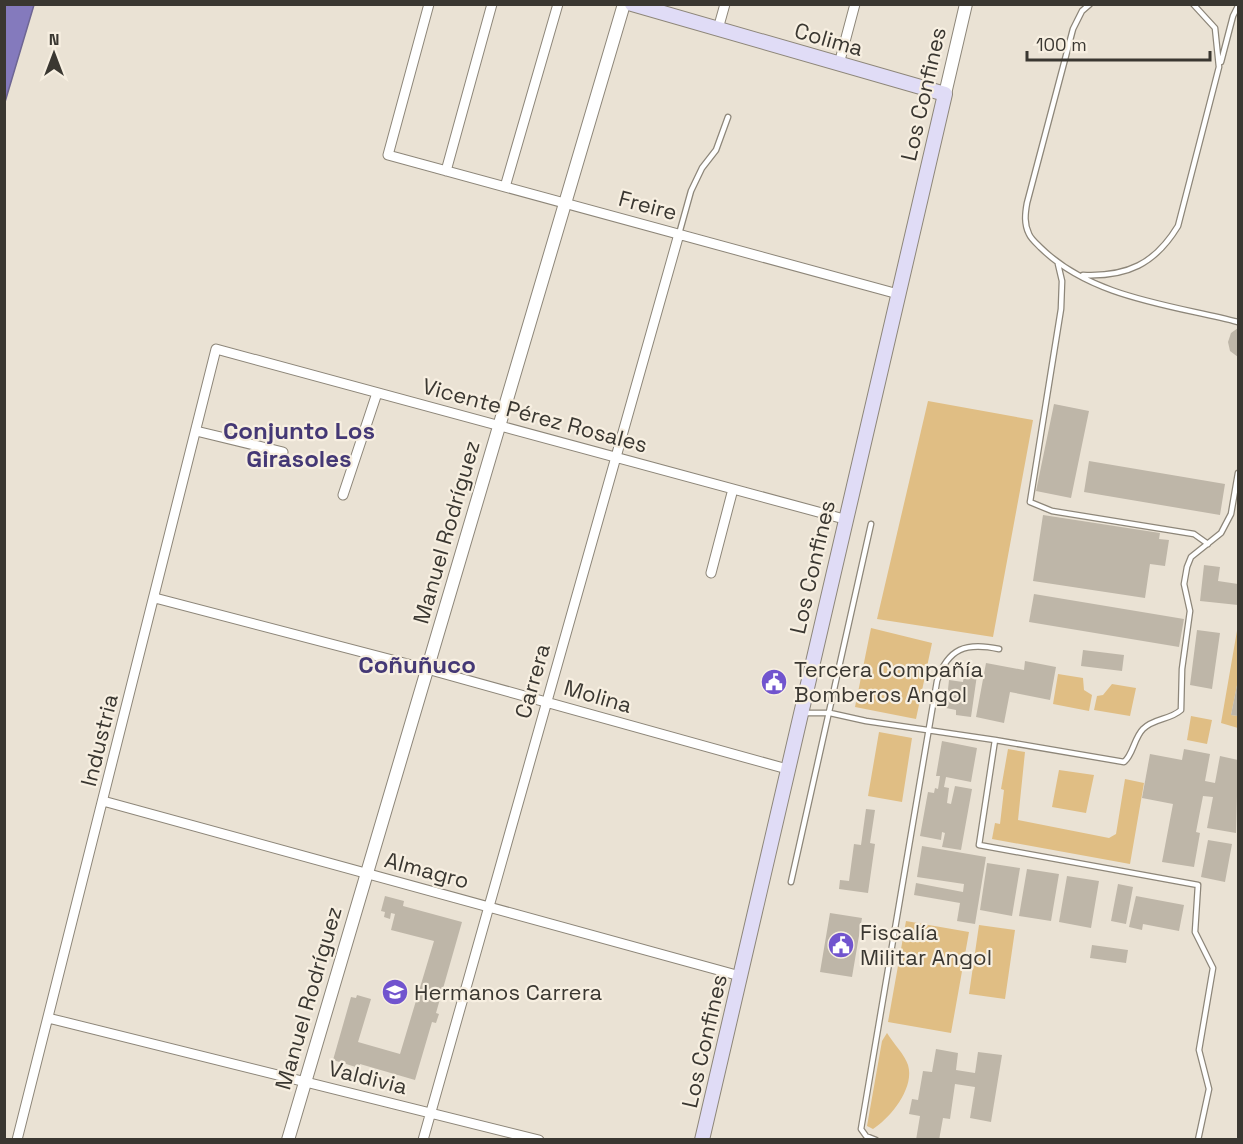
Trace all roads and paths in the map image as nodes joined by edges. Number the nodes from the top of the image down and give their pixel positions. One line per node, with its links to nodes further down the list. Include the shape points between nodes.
1 (429, 4): 17 (street, Freire, via 388,155)
2 (492, 4): 17 (street)
3 (558, 4): 18 (street)
4 (624, 4): 19 (street, Manuel Rodríguez)
5 (632, 4): 12 (main road, Colima)
6 (725, 4): 12 (street)
7 (855, 4): 13 (street)
8 (966, 4): 15 (street, Los Confines)
9 (1090, 4): 21 (lane, via 1073,29 1025,211 1029,236)
10 (1193, 4): 14 (lane, via 1215,28)
11 (1239, 6): 14 (lane)
12 (718, 29): 13 (main road, Colima)
13 (839, 64): 15 (main road, Colima)
14 (1219, 68): 22 (lane, via 1178,226 1166,246 1151,260 1126,271)
15 (945, 94): 23 (main road, Los Confines)
16 (728, 117): 20 (lane, via 716,150 696,179)
17 (446, 171): 18 (street, Freire)
18 (505, 187): 19 (street, Freire)
19 (565, 203): 20 (street, Freire); 27 (street, Manuel Rodríguez)
20 (679, 234): 23 (street, Freire); 30 (street, Carrera)
21 (1058, 264): 22 (lane); 36 (lane, via 1061,309 1030,502 1052,511 1194,534)
22 (1080, 275): 24 (lane, via 1128,295)
23 (898, 294): 34 (main road, Los Confines)
24 (1239, 322)
25 (216, 349): 26 (street, Vicente Pérez Rosales); 28 (street, Industria)
26 (377, 393): 27 (street, Vicente Pérez Rosales); 33 (street)
27 (499, 426): 30 (street, Vicente Pérez Rosales); 40 (street, Manuel Rodríguez)
28 (196, 431): 29 (street); 38 (street, Industria)
29 (283, 452)
30 (616, 457): 32 (street, Vicente Pérez Rosales); 41 (street, Carrera)
31 (1239, 473): 36 (lane, via 1231,514 1221,532)
32 (733, 489): 34 (street, Vicente Pérez Rosales); 37 (street)
33 (344, 495)
34 (844, 519): 42 (main road, Los Confines)
35 (872, 524): 43 (lane)
36 (1208, 544): 45 (lane, via 1191,557 1187,567 1184,584 1190,611 1182,669 1183,701 1175,716 1152,722 1142,730 1124,762)
37 (711, 573)
38 (155, 598): 40 (street, Molina); 47 (street, Industria)
39 (999, 649): 44 (lane, via 965,647 955,651 942,666)
40 (427, 669): 41 (street, Molina); 48 (street, Manuel Rodríguez)
41 (547, 702): 46 (street, Molina); 50 (street, Carrera)
42 (799, 713): 43 (lane); 46 (main road, Los Confines)
43 (830, 713): 44 (lane); 49 (lane)
44 (927, 731): 45 (lane); 60 (lane, via 861,1129)
45 (995, 740): 61 (lane, via 979,845 1198,885 1195,932 1213,968 1199,1050 1209,1089)
46 (787, 769): 51 (main road, Los Confines)
47 (103, 801): 48 (street, Almagro); 52 (street, Industria)
48 (367, 874): 50 (street, Almagro); 53 (street, Manuel Rodríguez)
49 (791, 882)
50 (489, 907): 51 (street, Almagro); 54 (street, Carrera)
51 (741, 976): 59 (main road, Los Confines)
52 (48, 1018): 53 (street, Valdivia); 55 (street, Industria)
53 (305, 1082): 54 (street, Valdivia); 56 (street, Manuel Rodríguez)
54 (431, 1113): 57 (street, Carrera); 58 (street, Valdivia)
55 (17, 1140)
56 (288, 1140)
57 (423, 1140)
58 (540, 1140)
59 (702, 1140)
60 (876, 1140)
61 (1198, 1140)

